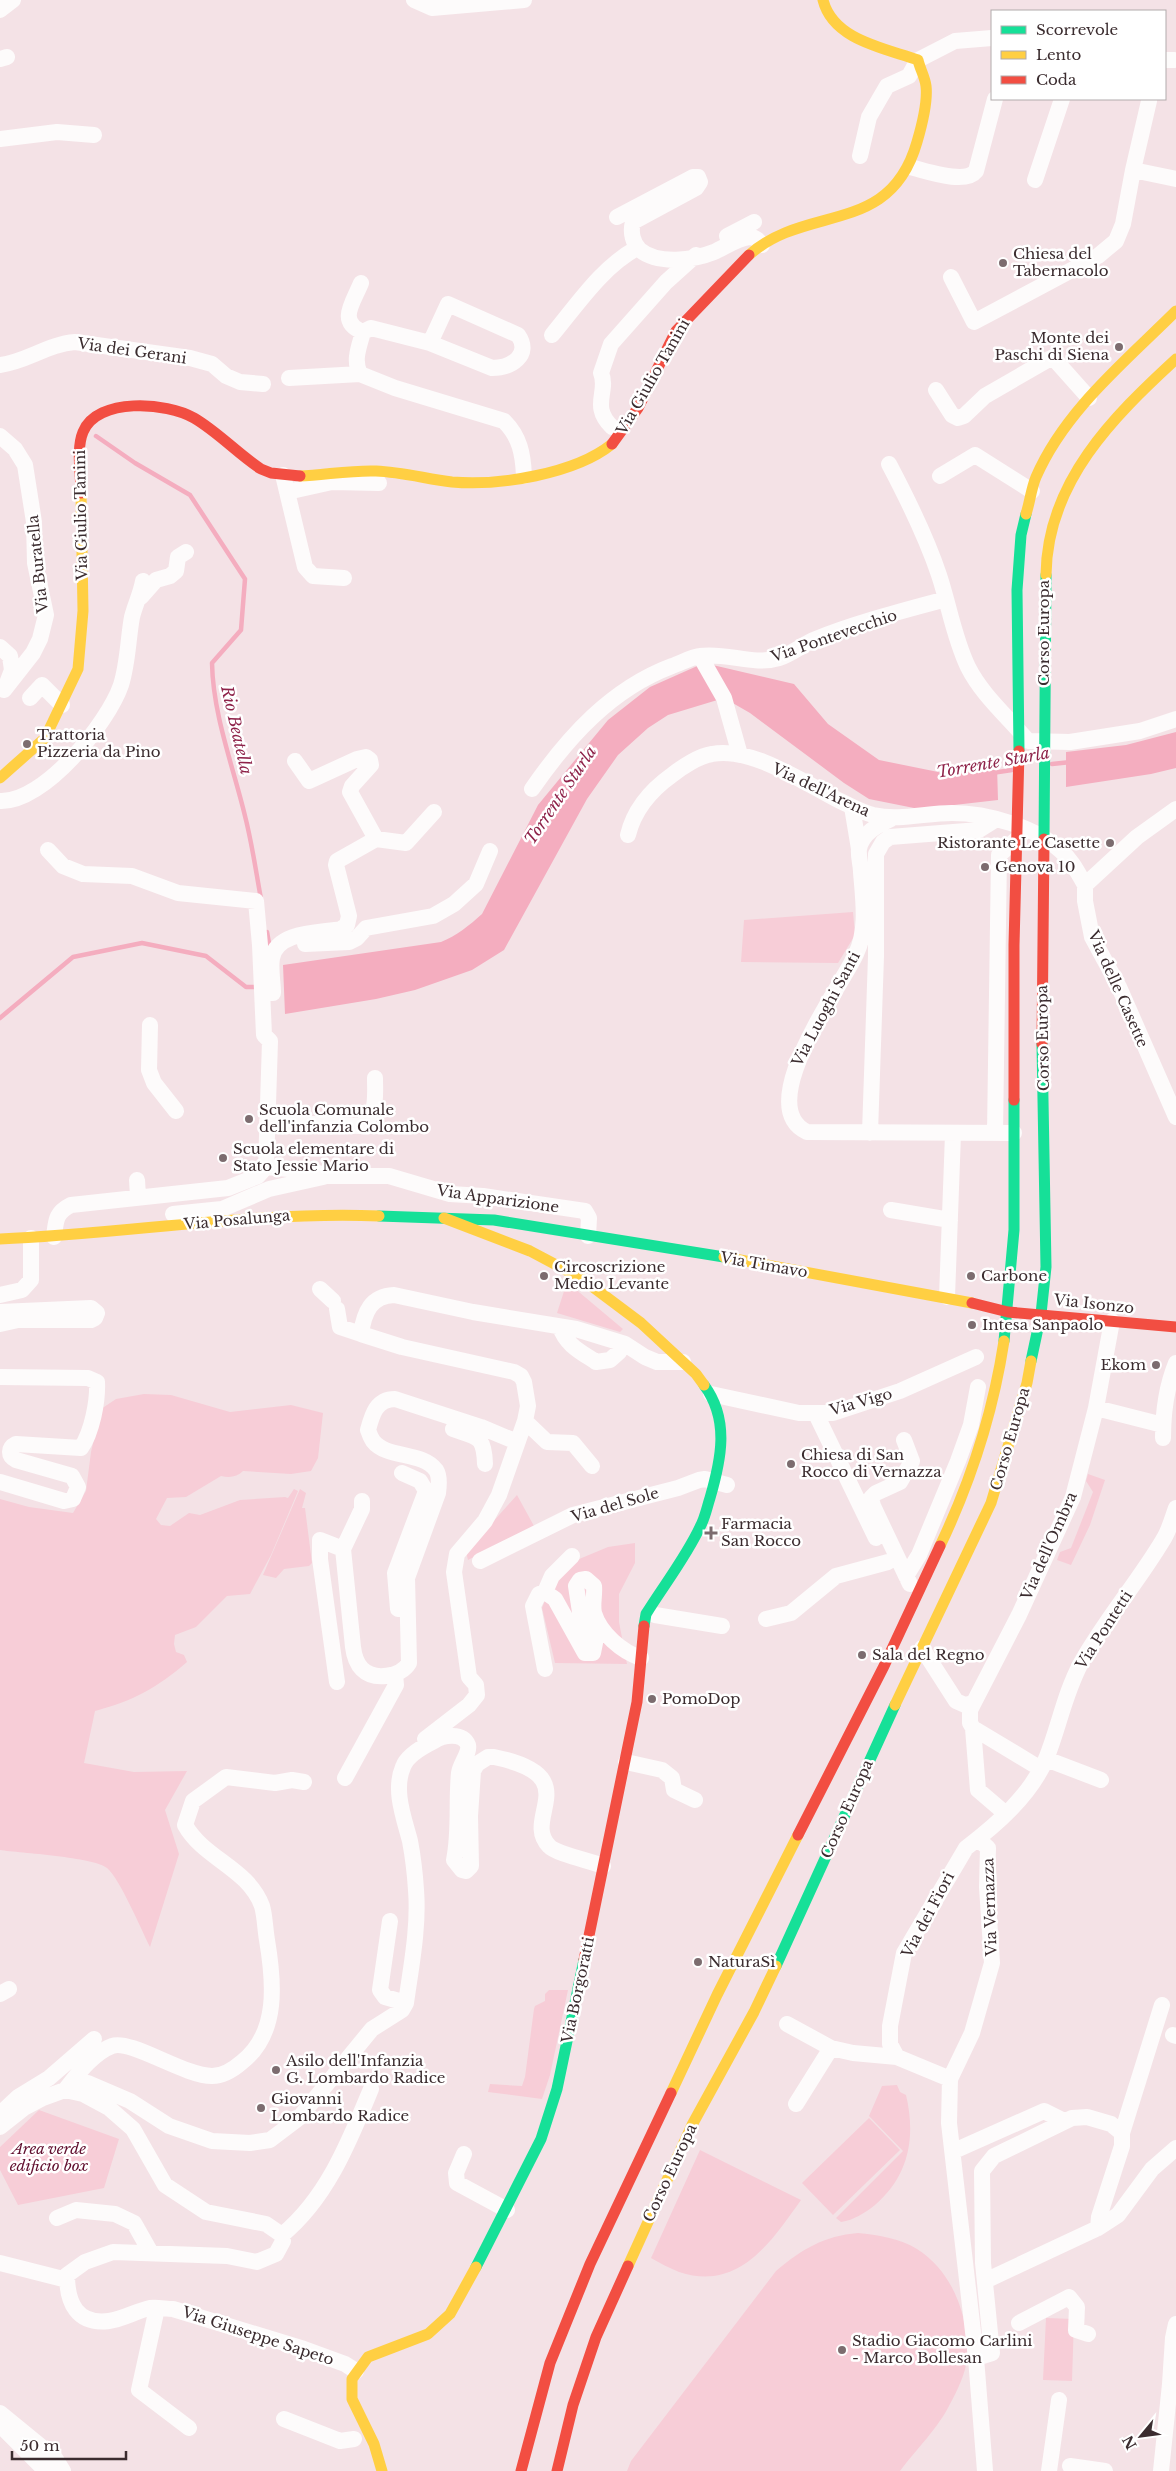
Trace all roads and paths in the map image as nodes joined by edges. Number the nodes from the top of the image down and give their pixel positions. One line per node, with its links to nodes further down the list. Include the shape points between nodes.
1 (13, 0): 5 (street)
2 (414, 0): 3 (street, via 432,8)
3 (524, 0)
4 (823, 0): 7 (main road, via 825,11 835,25)
5 (0, 10)
6 (991, 38): 7 (street, via 955,41)
7 (918, 60): 13 (street, via 909,76 887,86 869,117); 14 (main road, Via Giulio Tanini, via 926,88 917,149)
8 (995, 100): 14 (street, via 976,171 972,175 956,177)
9 (1062, 100): 17 (street)
10 (1149, 101): 15 (street)
11 (94, 135): 12 (street, via 57,132)
12 (0, 139)
13 (860, 156)
14 (910, 168): 20 (main road, Via Giulio Tanini, via 902,181 887,194 854,213 790,232)
15 (1133, 170): 16 (street); 23 (street, via 1116,240 1098,256 974,322)
16 (1176, 179)
17 (1034, 180)
18 (617, 217): 21 (street, via 693,177 698,178 700,182 696,188 633,222 632,233)
19 (754, 222): 22 (street, via 701,249)
20 (762, 245): 22 (street, Via Giulio Tanini, via 758,239 750,237); 40 (main road, Via Giulio Tanini, via 686,318 625,431 612,444 574,466)
21 (637, 248): 22 (street, Via Giulio Tanini, via 657,259); 27 (street, via 622,257 594,284)
22 (695, 256): 36 (street, Via Giulio Tanini, via 666,282 611,344 601,373 604,381 600,398 605,420)
23 (951, 277)
24 (361, 283): 26 (street, via 348,322 352,328)
25 (1176, 311): 35 (main road, Corso Europa)
26 (363, 332): 28 (street, via 371,328); 31 (street, via 356,360)
27 (552, 335)
28 (430, 343): 28 (street, via 492,368 514,363 522,346 518,335 448,304)
29 (1176, 359): 102 (main road, Corso Europa, via 1137,394 1076,468 1053,519 1046,557 1042,1013 1046,1267)
30 (0, 366): 33 (street, Via dei Gerani, via 75,342 190,358 212,364 226,376 240,382)
31 (360, 374): 32 (street); 40 (street, via 504,422 514,431 521,448)
32 (288, 378)
33 (263, 384)
34 (936, 390): 35 (street, via 952,415 958,418 985,396 1049,359 1056,360)
35 (1089, 398): 43 (main road, Corso Europa, via 1048,454)
36 (612, 427)
37 (0, 436): 50 (street, Via Buratella, via 15,449 25,464 34,522 35,564 46,615 33,653)
38 (888, 464): 47 (street, via 922,527)
39 (283, 475): 40 (main road, Via Giulio Tanini, via 376,471 454,482); 44 (street); 52 (main road, Via Giulio Tanini, via 256,466 216,433 182,412 128,406 98,414 86,422 80,440 83,611 80,652 78,669)
40 (524, 476)
41 (940, 476): 43 (street, via 975,455)
42 (379, 483): 44 (street, via 332,482)
43 (1032, 491): 66 (main road, Corso Europa, via 1021,535 1017,590)
44 (287, 492): 46 (street, via 308,573)
45 (186, 552): 58 (street, via 178,557 176,570 170,576 142,589 133,614 121,684 98,725 56,775 30,794 11,802)
46 (344, 578)
47 (946, 599): 49 (street, Via Pontevecchio, via 815,639 779,658 756,661 717,655); 53 (street, via 968,668 991,700 1028,741 1070,742 1140,731)
48 (0, 647): 50 (street, Via Buratella, via 10,656 12,670)
49 (702, 660): 54 (street, via 724,698); 57 (street, Via Pontevecchio, via 653,673 605,705 558,752)
50 (2, 694)
51 (30, 698): 52 (street, via 42,685)
52 (62, 705): 56 (main road, Via Giulio Tanini, via 44,738)
53 (1176, 719)
54 (739, 749): 59 (street, Via dell'Arena); 64 (street, Via dell'Arena, via 710,754 678,770 656,787 637,812)
55 (294, 761): 65 (street, via 309,781 357,759 366,757 370,760 371,765 350,792)
56 (0, 778)
57 (532, 789)
58 (0, 801)
59 (852, 807): 62 (street, Via dell'Arena); 67 (street, Via Luoghi Santi)
60 (1176, 809): 70 (street, via 1137,837)
61 (434, 812): 65 (street, via 406,843)
62 (891, 819): 63 (street, Via dell'Arena, via 952,813 988,816); 67 (street, via 872,830)
63 (995, 820): 70 (street, Via dell'Arena, via 1014,824 1059,849 1072,862); 77 (street, via 980,830 890,838 876,854)
64 (628, 834)
65 (376, 838): 71 (street, via 337,861 349,916 347,925 341,929 289,937)
66 (1018, 838): 78 (street, via 998,855); 79 (main road, Corso Europa, via 1014,945)
67 (859, 849): 77 (street, Via Luoghi Santi, via 864,931 857,953 793,1073 789,1112 800,1129 807,1132)
68 (48, 850): 71 (street, via 64,866 83,874 132,876 178,894 256,900)
69 (490, 851): 71 (street, via 476,884 454,904 433,916 366,928 349,942)
70 (1085, 885): 75 (street, Via delle Casette, via 1092,937 1112,973)
71 (270, 953): 76 (street)
72 (150, 1025): 74 (street, via 149,1070 154,1083)
73 (375, 1078): 76 (street, via 375,1109 370,1120 360,1126)
74 (176, 1110)
75 (1176, 1117)
76 (267, 1122): 81 (street)
77 (870, 1133): 80 (street)
78 (996, 1133): 79 (street); 80 (street)
79 (1014, 1133): 101 (main road, Corso Europa, via 1014,1230)
80 (953, 1134): 87 (street)
81 (266, 1166): 82 (street, Via Apparizione); 84 (street, via 258,1176 228,1188)
82 (328, 1176): 89 (street, Via Apparizione, via 269,1190 222,1209); 90 (street, Via Apparizione, via 389,1176 450,1194 585,1211 589,1218)
83 (137, 1180): 84 (street)
84 (138, 1196): 89 (street, via 71,1205 56,1216)
85 (891, 1210): 87 (street)
86 (444, 1218): 88 (main road, Via Posalunga, via 494,1220); 89 (main road, Via Posalunga, via 337,1214 268,1216); 94 (main road, Via Posalunga, via 530,1251)
87 (950, 1220): 99 (street)
88 (528, 1226): 90 (main road, Via Posalunga); 94 (main road, Via Posalunga)
89 (58, 1233): 91 (main road, Via Posalunga)
90 (584, 1235): 93 (main road); 99 (main road, Via Timavo)
91 (31, 1238): 92 (main road, Via Posalunga); 98 (street, via 31,1280 22,1290)
92 (0, 1239)
93 (568, 1243)
94 (546, 1250): 96 (main road, Via Posalunga)
95 (566, 1257): 96 (main road, Via Posalunga, via 573,1262)
96 (581, 1278): 110 (main road, Via Posalunga, via 642,1323)
97 (320, 1289): 107 (street, via 335,1305 340,1327)
98 (0, 1295)
99 (947, 1297): 101 (main road, Via Timavo)
100 (0, 1312): 104 (street, via 91,1308 97,1315 91,1320 18,1320)
101 (1008, 1312): 102 (main road, Via Isonzo); 134 (main road, Corso Europa, via 988,1422 960,1505)
102 (1041, 1314): 103 (main road, Via Isonzo); 139 (main road, Corso Europa, via 1027,1383 991,1503)
103 (1112, 1321): 106 (main road, Via Isonzo); 116 (street, Via dell'Ombra)
104 (0, 1324)
105 (560, 1327): 107 (street, via 394,1295 382,1296 372,1305 363,1318); 108 (street, via 572,1346 596,1362 610,1360); 110 (street, via 625,1344 658,1362)
106 (1176, 1327)
107 (361, 1334): 118 (street, via 402,1347 514,1372 524,1382 528,1406)
108 (619, 1352)
109 (976, 1357): 117 (street, Via Vigo, via 900,1391 833,1412)
110 (683, 1362): 114 (main road, Via Posalunga)
111 (1176, 1363): 116 (street, via 1163,1431)
112 (0, 1377): 124 (street, via 88,1378 97,1382 97,1392 86,1441 81,1448 19,1444 10,1449 11,1457 16,1460 72,1476 78,1487 73,1499 60,1500)
113 (978, 1387): 132 (street, via 971,1425 958,1461 919,1555)
114 (711, 1394): 117 (street, Via Vigo); 140 (main road, Via Borgoratti, via 723,1428 716,1477 701,1526 649,1606 643,1626)
115 (402, 1401): 120 (street); 121 (street, via 404,1412 479,1439 485,1447); 138 (street, via 389,1399 374,1410 368,1430 373,1442 421,1460 436,1470 439,1480 438,1493 407,1578)
116 (1096, 1408): 144 (street, Via dell'Ombra, via 1066,1515)
117 (816, 1414): 131 (street)
118 (526, 1421): 120 (street); 122 (street, via 547,1442 573,1443)
119 (904, 1440): 132 (street, via 912,1461 900,1482 871,1498)
120 (517, 1442): 146 (street, via 500,1495 485,1521 457,1554 454,1572 469,1677 476,1685 477,1695 469,1705 427,1736)
121 (485, 1464)
122 (592, 1466)
123 (402, 1473): 138 (street, via 420,1482 426,1491 395,1573 402,1646)
124 (0, 1482)
125 (727, 1485): 130 (street, Via del Sole, via 705,1479 573,1515)
126 (362, 1501): 128 (street, via 362,1509)
127 (1176, 1508): 148 (street, Via Pontetti, via 1164,1539 1082,1662 1060,1713)
128 (343, 1549): 142 (street, via 354,1658 362,1670 370,1674); 143 (street, via 320,1540)
129 (572, 1556): 133 (street, via 552,1576)
130 (480, 1560)
131 (888, 1562): 132 (street); 136 (street, via 836,1576 792,1613)
132 (901, 1578): 134 (street)
133 (545, 1592): 140 (street, via 555,1599 581,1648 585,1653 593,1653 595,1643 580,1612 576,1586 580,1580 591,1582 595,1593 594,1613 600,1624 622,1649); 141 (street, via 539,1594 533,1606)
134 (916, 1597): 198 (main road, Corso Europa, via 834,1767 717,1995 590,2264 550,2363)
135 (656, 1615): 137 (street)
136 (766, 1618)
137 (722, 1626)
138 (410, 1645): 142 (street, via 409,1663)
139 (922, 1648): 144 (street, via 956,1701 965,1705); 199 (main road, Corso Europa, via 786,1946 692,2125 596,2337 573,2405)
140 (641, 1658): 147 (main road, Via Borgoratti)
141 (545, 1668)
142 (396, 1674): 149 (street, via 396,1685)
143 (337, 1682)
144 (973, 1703): 145 (street, Via dell'Ombra, via 969,1716)
145 (974, 1728): 148 (street); 153 (street, Via dell'Ombra, via 978,1790)
146 (411, 1756): 155 (street, via 441,1737 461,1738 468,1746 459,1771 459,1823 454,1860 462,1870 466,1871 471,1866 472,1771 488,1757 532,1769 543,1780 547,1794 542,1828 544,1840 550,1848); 157 (street, via 403,1766 400,1788 416,1892)
147 (626, 1762): 152 (street, via 662,1770 672,1778 674,1790); 155 (main road, Via Borgoratti)
148 (1044, 1764): 150 (street); 153 (street, Via Pontetti)
149 (346, 1778)
150 (1101, 1780)
151 (304, 1782): 165 (street, via 275,1783 226,1777 193,1801 185,1825 208,1851 245,1878 262,1906 272,1971 271,2013 261,2042 232,2070 212,2076 188,2071 128,2046 112,2046 79,2072)
152 (695, 1800)
153 (1006, 1814): 154 (street, Via Pontetti)
154 (979, 1840): 162 (street, Via dei Fiori, via 959,1857 904,1953 890,2026 890,2044); 163 (street, Via Vernazza, via 988,1848 992,1963 972,2033)
155 (603, 1866): 174 (main road, Via Borgoratti, via 557,2089 541,2139)
156 (390, 1921): 157 (street, via 380,1990 385,1997)
157 (406, 2003): 165 (street, via 402,2010 372,2029 299,2118 270,2140 250,2143 212,2141 169,2126 130,2101 88,2083)
158 (1162, 2005): 170 (street)
159 (787, 2024): 161 (street)
160 (94, 2040): 167 (street)
161 (831, 2048): 162 (street); 166 (street)
162 (897, 2057): 163 (street)
163 (950, 2079): 172 (street, Via Vernazza, via 949,2123)
164 (371, 2089): 177 (street, via 341,2160 300,2220)
165 (65, 2090): 169 (street, via 24,2108); 177 (street, via 83,2094 109,2108 133,2129 165,2185 206,2212 266,2224)
166 (796, 2104)
167 (0, 2114)
168 (1064, 2121): 170 (street, via 1087,2117 1110,2124); 172 (street, via 1044,2111); 181 (street, via 994,2156 982,2171 982,2263)
169 (0, 2127)
170 (1122, 2132): 176 (street, via 1122,2146)
171 (1176, 2148): 176 (street, via 1152,2169 1118,2215)
172 (960, 2149): 186 (street, Via Vernazza)
173 (464, 2154): 174 (street, via 456,2173 457,2183)
174 (507, 2210): 187 (main road, Via Borgoratti, via 450,2314 428,2334 373,2354)
175 (57, 2218): 178 (street, via 76,2210 115,2214 134,2223)
176 (1098, 2228): 181 (street)
177 (282, 2235): 178 (street, via 283,2241 276,2254 257,2262 227,2256)
178 (151, 2253): 180 (street, via 113,2252 85,2262 67,2275)
179 (0, 2263): 180 (street)
180 (67, 2280): 182 (street, Via Giuseppe Sapeto, via 67,2293 76,2310 88,2321 109,2321)
181 (985, 2281): 186 (street, via 992,2353)
182 (157, 2308): 187 (street, Via Giuseppe Sapeto, via 173,2309 224,2324 345,2364); 192 (street, via 139,2390)
183 (1018, 2323): 185 (street, via 1069,2297 1077,2307 1076,2330)
184 (1176, 2324): 188 (street, via 1171,2354)
185 (1091, 2336)
186 (976, 2358): 200 (street, Via Vernazza)
187 (356, 2371): 197 (main road, via 352,2380 353,2404 358,2419 376,2448)
188 (1173, 2385): 203 (street)
189 (1059, 2400): 201 (street)
190 (284, 2419): 193 (street, via 340,2441)
191 (2, 2420): 195 (street); 196 (street, via 55,2458)
192 (189, 2428)
193 (354, 2439)
194 (1070, 2466): 202 (street)
195 (46, 2471)
196 (62, 2471)
197 (382, 2471)
198 (521, 2471)
199 (557, 2471)
200 (985, 2471)
201 (1049, 2471)
202 (1105, 2471)
203 (1161, 2471)

